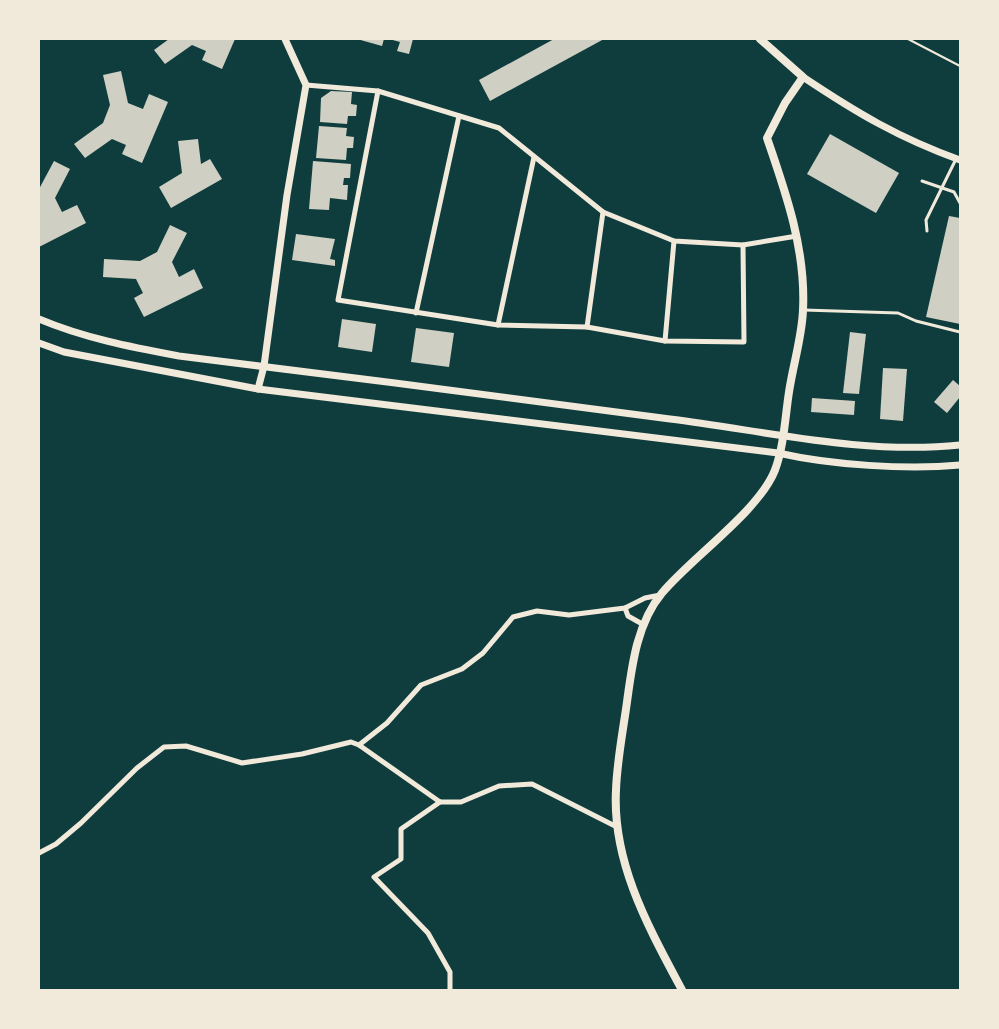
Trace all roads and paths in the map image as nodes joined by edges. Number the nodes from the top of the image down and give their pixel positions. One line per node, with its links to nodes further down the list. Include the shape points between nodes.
1 (285, 39): 6 (street)
2 (760, 39): 5 (main road)
3 (908, 39): 4 (path)
4 (960, 66)
5 (803, 77): 10 (street, via 859,114 915,144); 16 (main road, via 767,138)
6 (306, 84): 7 (street); 27 (street)
7 (378, 91): 8 (street); 20 (street, via 338,300)
8 (459, 116): 9 (street, via 499,128); 20 (street)
9 (534, 157): 14 (street); 22 (street)
10 (958, 159): 12 (lane)
11 (922, 181): 12 (lane)
12 (942, 188): 13 (lane, via 954,192); 15 (lane, via 926,220)
13 (960, 203)
14 (603, 212): 17 (street); 23 (street)
15 (927, 231)
16 (797, 236): 18 (street); 19 (main road)
17 (674, 241): 18 (street); 25 (street)
18 (743, 245): 25 (street, via 744,342)
19 (803, 310): 24 (lane, via 898,313); 29 (main road)
20 (416, 313): 22 (street)
21 (39, 319): 27 (street, via 120,345)
22 (498, 325): 23 (street)
23 (587, 327): 25 (street)
24 (960, 332)
25 (665, 341)
26 (39, 343): 28 (street, via 64,352)
27 (264, 366): 28 (street); 29 (street)
28 (258, 389): 31 (street)
29 (782, 436): 30 (street, via 865,446 933,448); 31 (main road)
30 (960, 445)
31 (778, 453): 32 (street, via 802,459 927,468); 33 (main road, via 775,469 766,486 742,515)
32 (960, 465)
33 (661, 595): 34 (street, via 645,598); 35 (main road)
34 (625, 608): 35 (street, via 628,616); 36 (street, via 569,615 537,611 513,617 483,653 462,668 421,685 387,722)
35 (644, 624): 38 (main road, via 632,661 616,791)
36 (359, 745): 37 (street); 39 (street, via 351,742 242,764 186,746 164,746 81,824)
37 (440, 802): 38 (street, via 461,802 499,786 532,784); 40 (street, via 401,830 401,859 374,877 428,932 450,972)
38 (618, 827): 41 (main road, via 636,898)
39 (39, 853)
40 (450, 990)
41 (682, 990)

